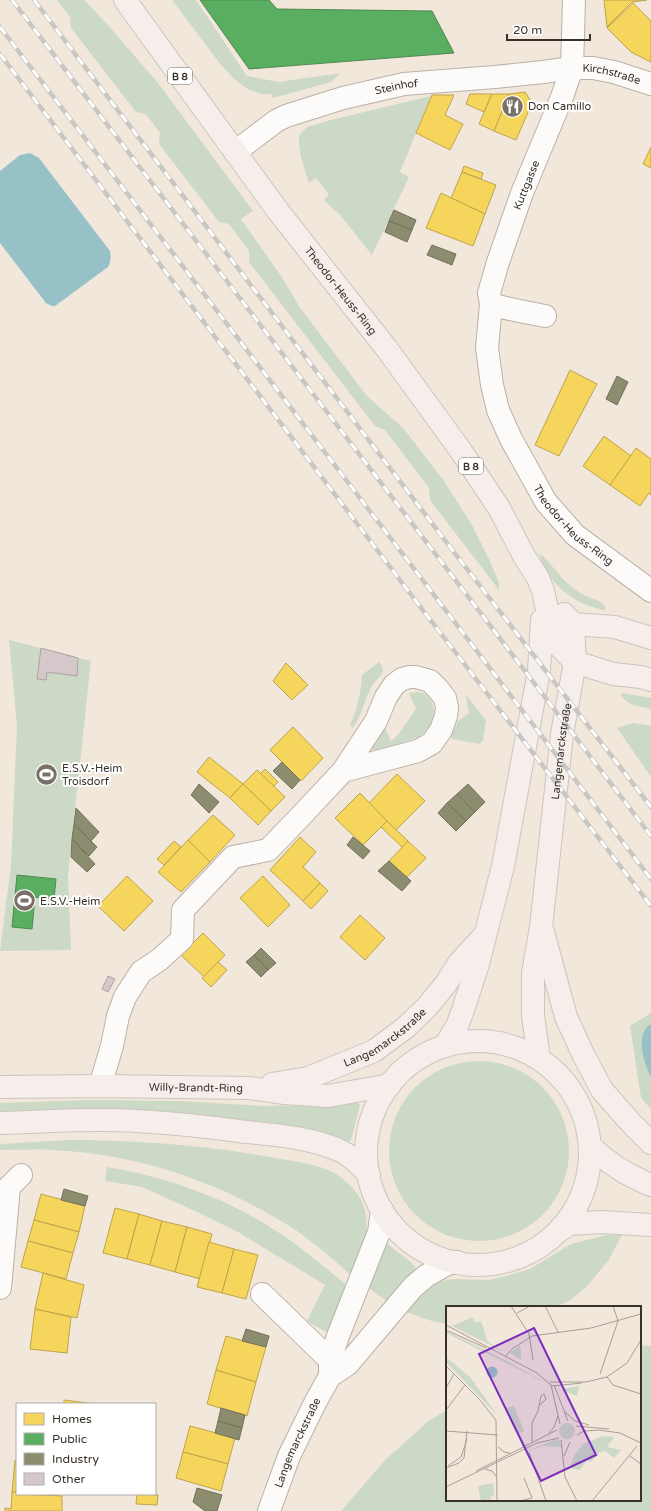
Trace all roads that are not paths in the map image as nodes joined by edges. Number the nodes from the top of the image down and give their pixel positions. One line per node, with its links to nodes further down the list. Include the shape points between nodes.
1 (125, 0): 5 (main road, Theodor-Heuss-Ring / B 8)
2 (574, 0): 3 (street, Kuttgasse)
3 (572, 68): 4 (street, Kirchstraße, via 614,72); 5 (street, Steinhof, via 404,84 343,98 276,121); 6 (street, Kuttgasse, via 522,193 498,262 489,293)
4 (651, 84)
5 (235, 152): 8 (main road, Theodor-Heuss-Ring / B 8, via 387,349 461,451 499,508)
6 (491, 304): 7 (street); 9 (street, Theodor-Heuss-Ring, via 487,348 498,410 546,502 575,535)
7 (545, 316)
8 (543, 591): 10 (main road, Theodor-Heuss-Ring / B 8); 12 (main road, Theodor-Heuss-Ring / B 8); 13 (main road, Langemarckstraße)
9 (651, 591)
10 (573, 624): 11 (main road, via 615,627); 12 (main road, Langemarckstraße); 14 (main road, Langemarckstraße)
11 (651, 638)
12 (554, 641): 13 (main road, Langemarckstraße); 14 (main road)
13 (541, 659): 18 (main road, Langemarckstraße, via 503,866)
14 (575, 662): 15 (main road, via 613,674); 17 (main road, Langemarckstraße, via 562,734)
15 (651, 680)
16 (343, 771): 16 (street, via 418,751 432,743 441,730 446,716 445,698 438,689 430,681 416,677 402,679 394,685 376,720); 22 (street, via 268,850 233,856 183,910 182,939 141,972 125,997)
17 (542, 927): 20 (main road, Langemarckstraße, via 533,973 533,1016); 26 (main road, Langemarckstraße, via 566,1017 583,1054 602,1090)
18 (486, 933): 19 (main road, Langemarckstraße, via 464,1010); 24 (main road, Langemarckstraße, via 459,963 426,1008 405,1028 374,1051 308,1078)
19 (444, 1046): 20 (main road, via 468,1042 493,1042 517,1048); 21 (main road, via 405,1068)
20 (539, 1059): 27 (main road, via 560,1076 575,1097 586,1121)
21 (390, 1085): 24 (main road, Willy-Brandt-Ring, via 328,1096); 29 (main road, via 377,1105 369,1127 366,1151)
22 (100, 1086): 23 (main road, Willy-Brandt-Ring); 24 (main road, Willy-Brandt-Ring)
23 (0, 1087)
24 (249, 1088)
25 (0, 1123): 29 (main road, via 136,1121 260,1133 300,1139 342,1152)
26 (651, 1142)
27 (590, 1146): 30 (main road, via 605,1160); 33 (main road, via 584,1192 574,1212)
28 (21, 1175): 35 (street, via 9,1187)
29 (369, 1175): 31 (main road)
30 (651, 1185)
31 (382, 1210): 34 (main road, via 396,1229 414,1244 434,1256); 37 (street, Langemarckstraße, via 379,1232)
32 (651, 1225): 33 (main road, via 601,1222 570,1224)
33 (560, 1230): 34 (main road, via 523,1256 479,1265)
34 (457, 1262): 37 (street, Langemarckstraße, via 447,1264 426,1276 413,1287 348,1364)
35 (0, 1288)
36 (262, 1294): 37 (street)
37 (330, 1368): 38 (street, Langemarckstraße, via 290,1456)
38 (269, 1511)

